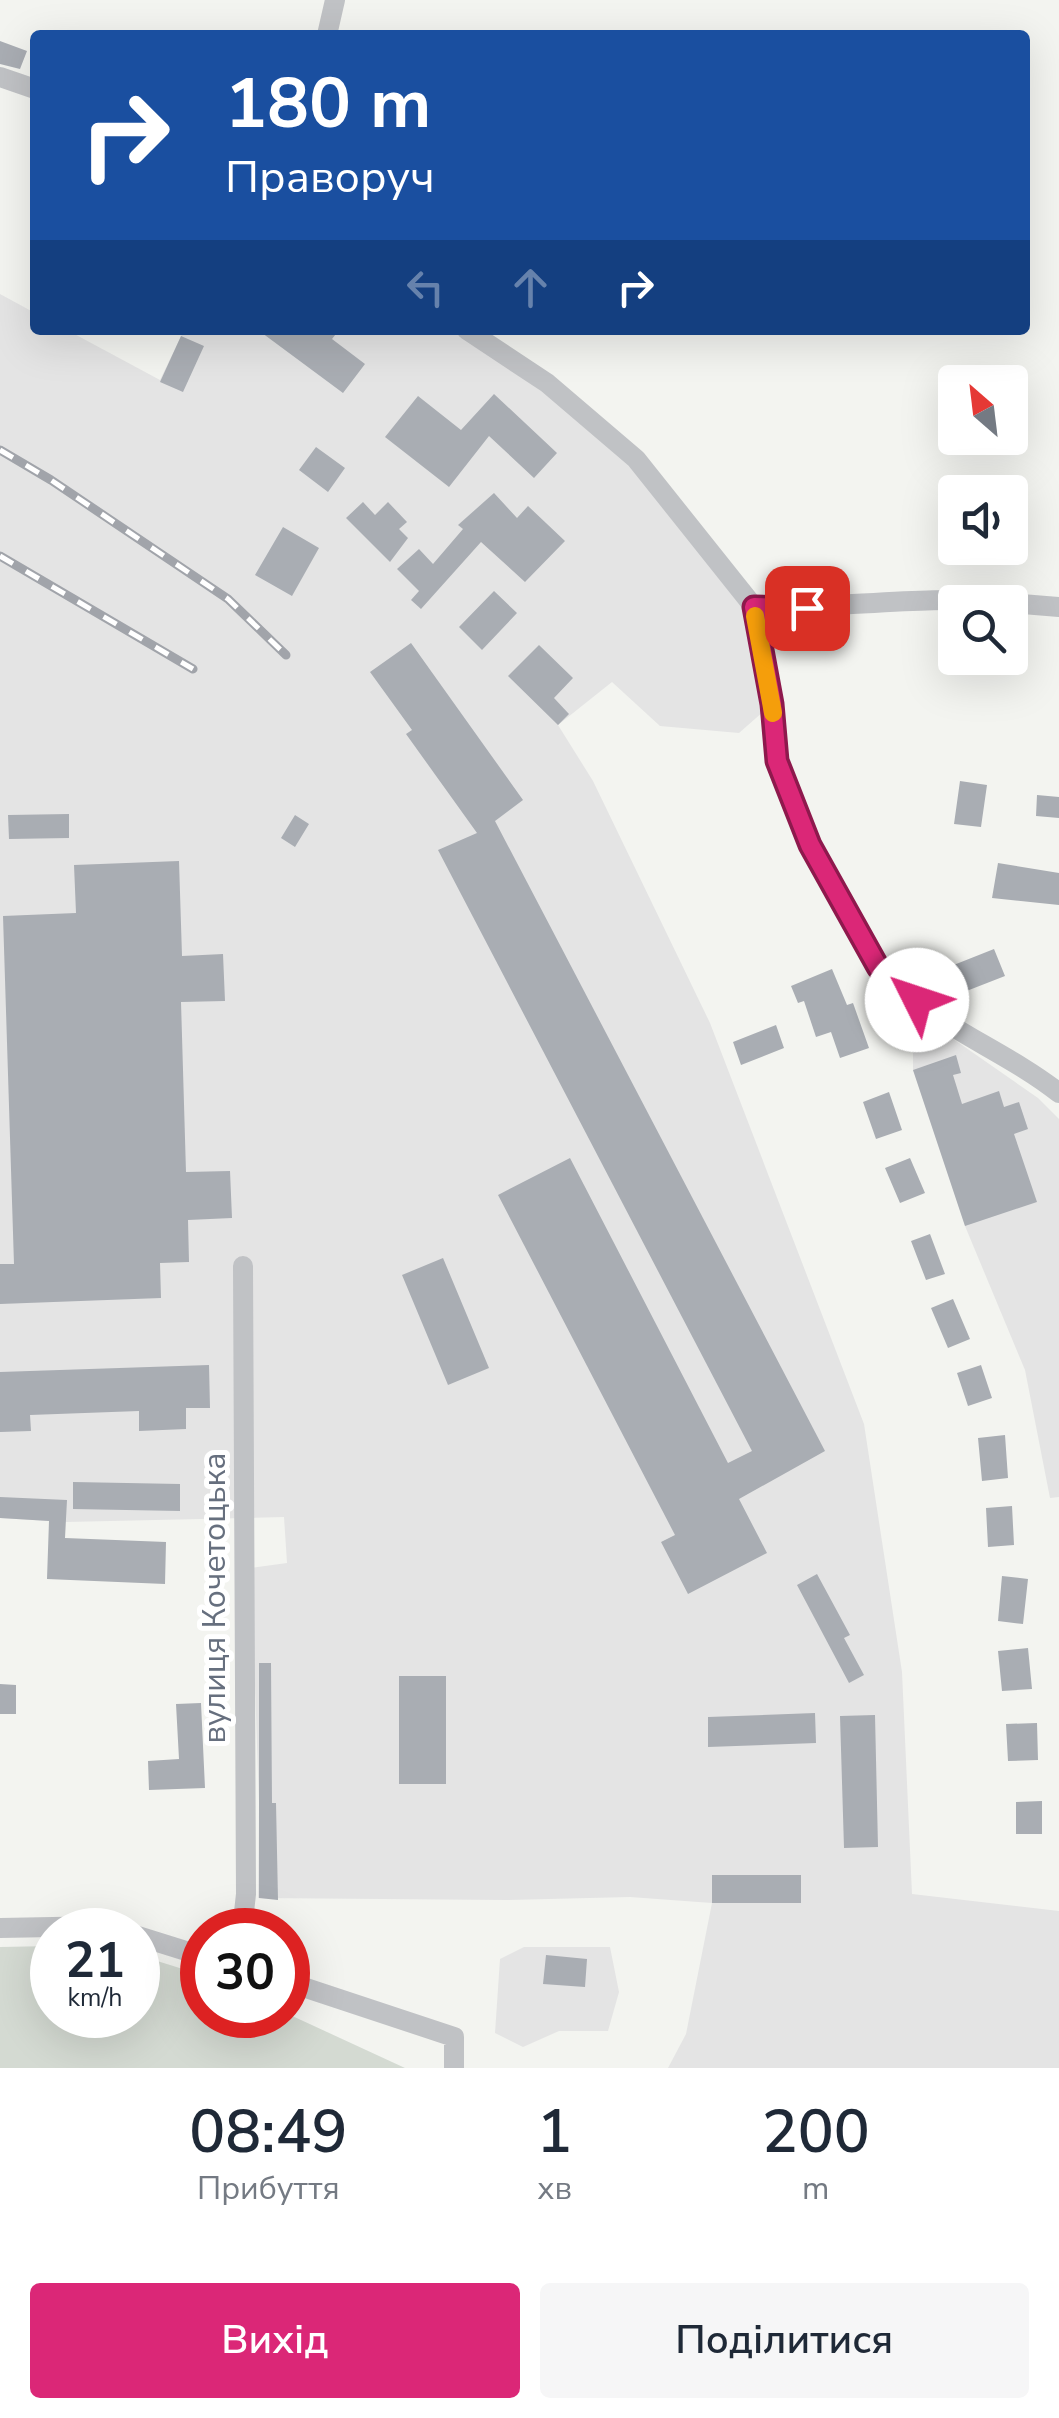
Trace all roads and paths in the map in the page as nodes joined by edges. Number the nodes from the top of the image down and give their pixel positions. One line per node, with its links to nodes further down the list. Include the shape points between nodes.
1 (335, 0): 2 (street)
2 (328, 30)
3 (0, 77): 4 (street)
4 (30, 87)
5 (475, 335): 8 (street, via 547,383 636,459)
6 (938, 602): 8 (street)
7 (1028, 605): 9 (street)
8 (754, 607): 10 (street, via 777,761 810,845 878,967 973,1040)
9 (1059, 607)
10 (1059, 1092)
11 (243, 1266): 12 (street, вулиця Кочетоцька)
12 (244, 1908)
13 (30, 1927): 14 (street)
14 (0, 1928)
15 (310, 1989): 16 (street, via 454,2037)
16 (454, 2068)

